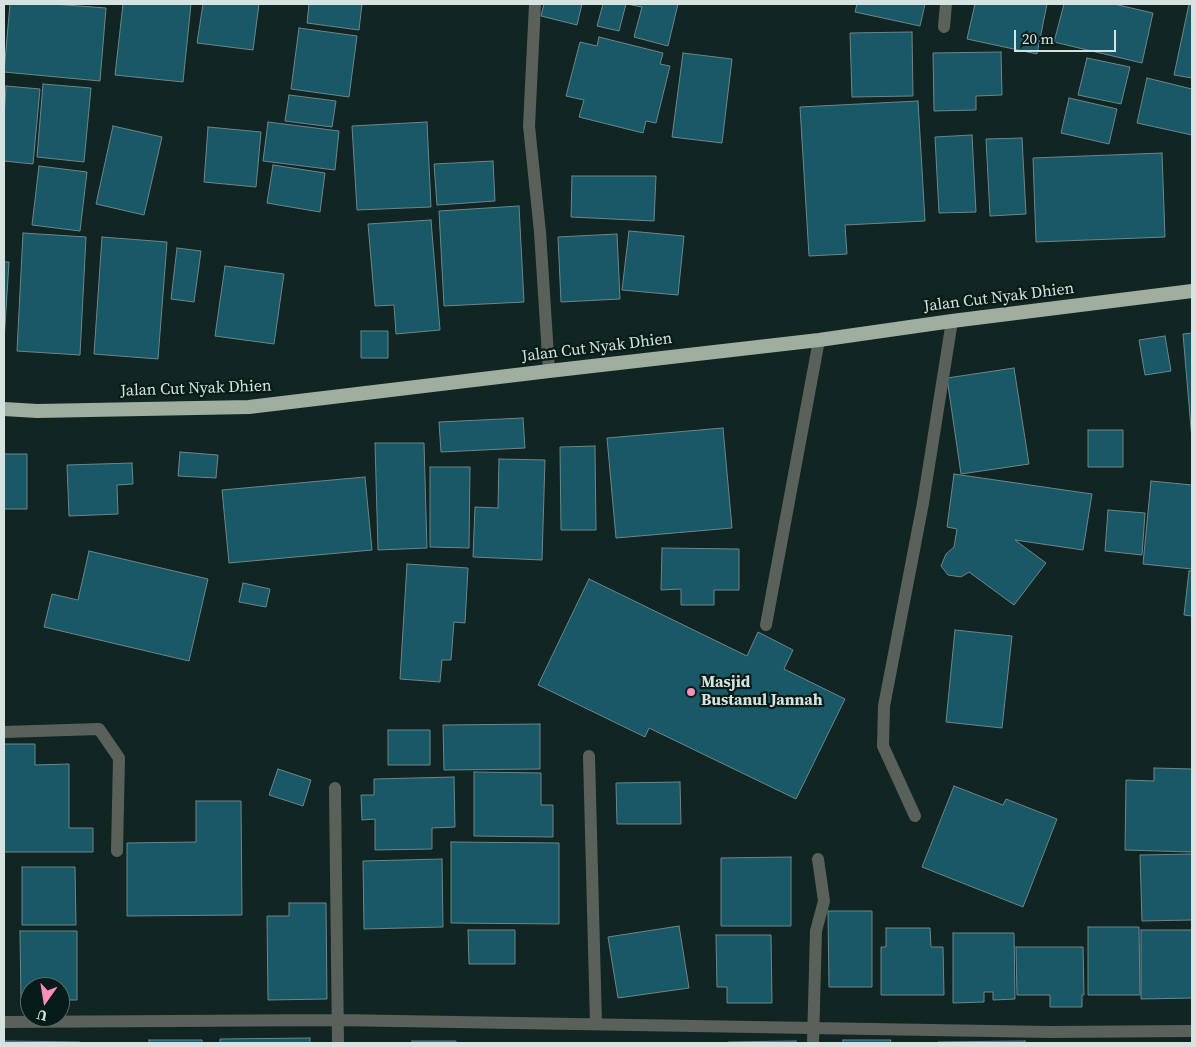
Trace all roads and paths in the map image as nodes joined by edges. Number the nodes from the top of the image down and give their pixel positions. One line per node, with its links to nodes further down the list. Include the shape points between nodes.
1 (535, 4): 7 (street, via 529,126)
2 (946, 4): 3 (street)
3 (944, 27)
4 (1192, 291): 5 (highway, Jalan Cut Nyak Dhien)
5 (952, 321): 6 (highway, Jalan Cut Nyak Dhien); 13 (street, via 884,706 883,746)
6 (819, 340): 7 (highway, Jalan Cut Nyak Dhien); 9 (street)
7 (549, 371): 8 (highway, Jalan Cut Nyak Dhien, via 250,407)
8 (4, 409)
9 (766, 625)
10 (4, 732): 14 (street, via 99,729 119,758)
11 (589, 756): 18 (street)
12 (334, 788): 16 (street)
13 (915, 816)
14 (117, 851)
15 (818, 859): 19 (street, via 824,901 816,931)
16 (338, 1020): 17 (street); 18 (street); 22 (street)
17 (4, 1022)
18 (596, 1024): 19 (street)
19 (813, 1028): 21 (street); 23 (street)
20 (1192, 1031): 21 (street)
21 (1050, 1038)
22 (338, 1043)
23 (813, 1043)

